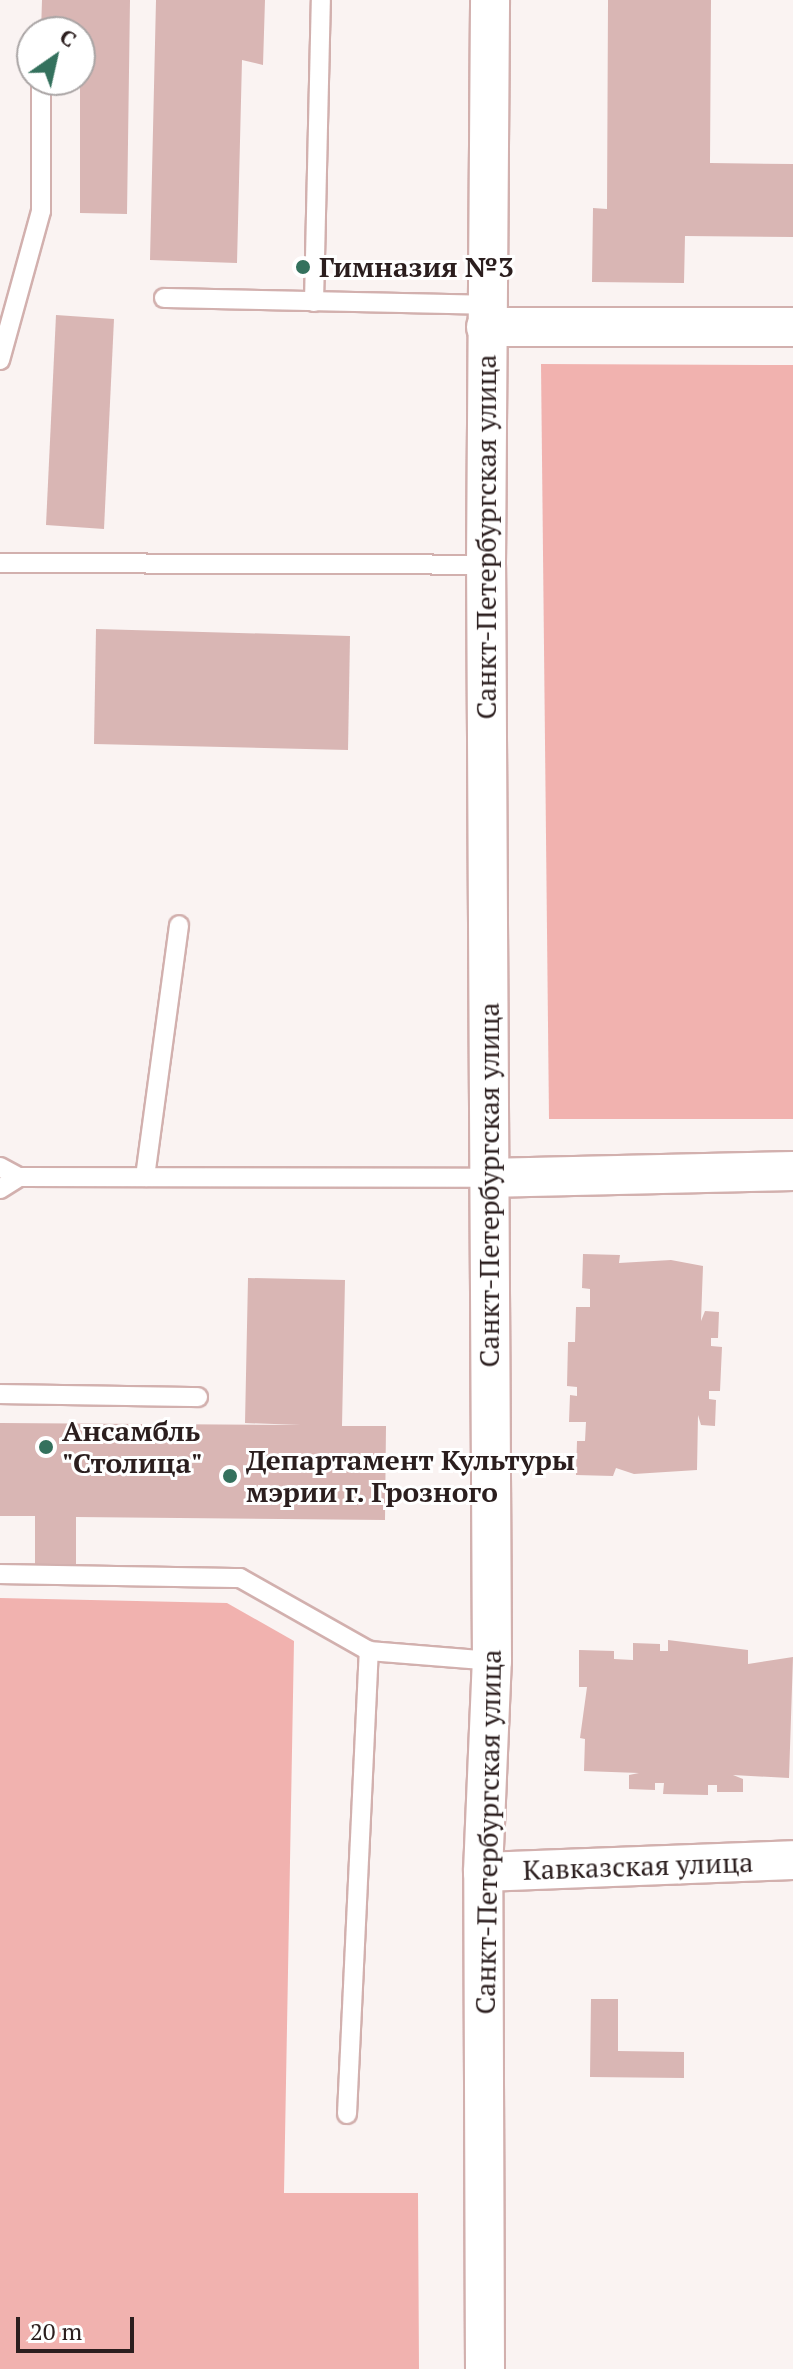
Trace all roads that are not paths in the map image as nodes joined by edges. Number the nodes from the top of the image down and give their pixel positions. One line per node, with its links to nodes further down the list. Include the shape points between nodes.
1 (321, 0): 5 (lane)
2 (490, 0): 6 (street, Санкт-Петербургская улица)
3 (41, 96): 8 (lane, via 41,211)
4 (164, 298): 5 (lane)
5 (314, 302): 6 (lane)
6 (487, 316): 7 (street); 10 (street, Санкт-Петербургская улица)
7 (793, 327)
8 (0, 360)
9 (0, 563): 10 (lane)
10 (486, 565): 16 (street, Санкт-Петербургская улица)
11 (179, 925): 15 (lane)
12 (0, 1167): 14 (lane)
13 (793, 1171): 16 (street)
14 (19, 1177): 15 (lane); 17 (lane)
15 (145, 1177): 16 (lane)
16 (488, 1178): 22 (street, Санкт-Петербургская улица)
17 (0, 1189)
18 (0, 1394): 19 (lane)
19 (198, 1397)
20 (0, 1574): 21 (lane, via 240,1578)
21 (369, 1651): 22 (lane); 25 (lane)
22 (492, 1661): 24 (street, Санкт-Петербургская улица)
23 (793, 1860): 24 (street, Кавказская улица)
24 (483, 1872): 26 (street, Санкт-Петербургская улица)
25 (347, 2114)
26 (485, 2369)

